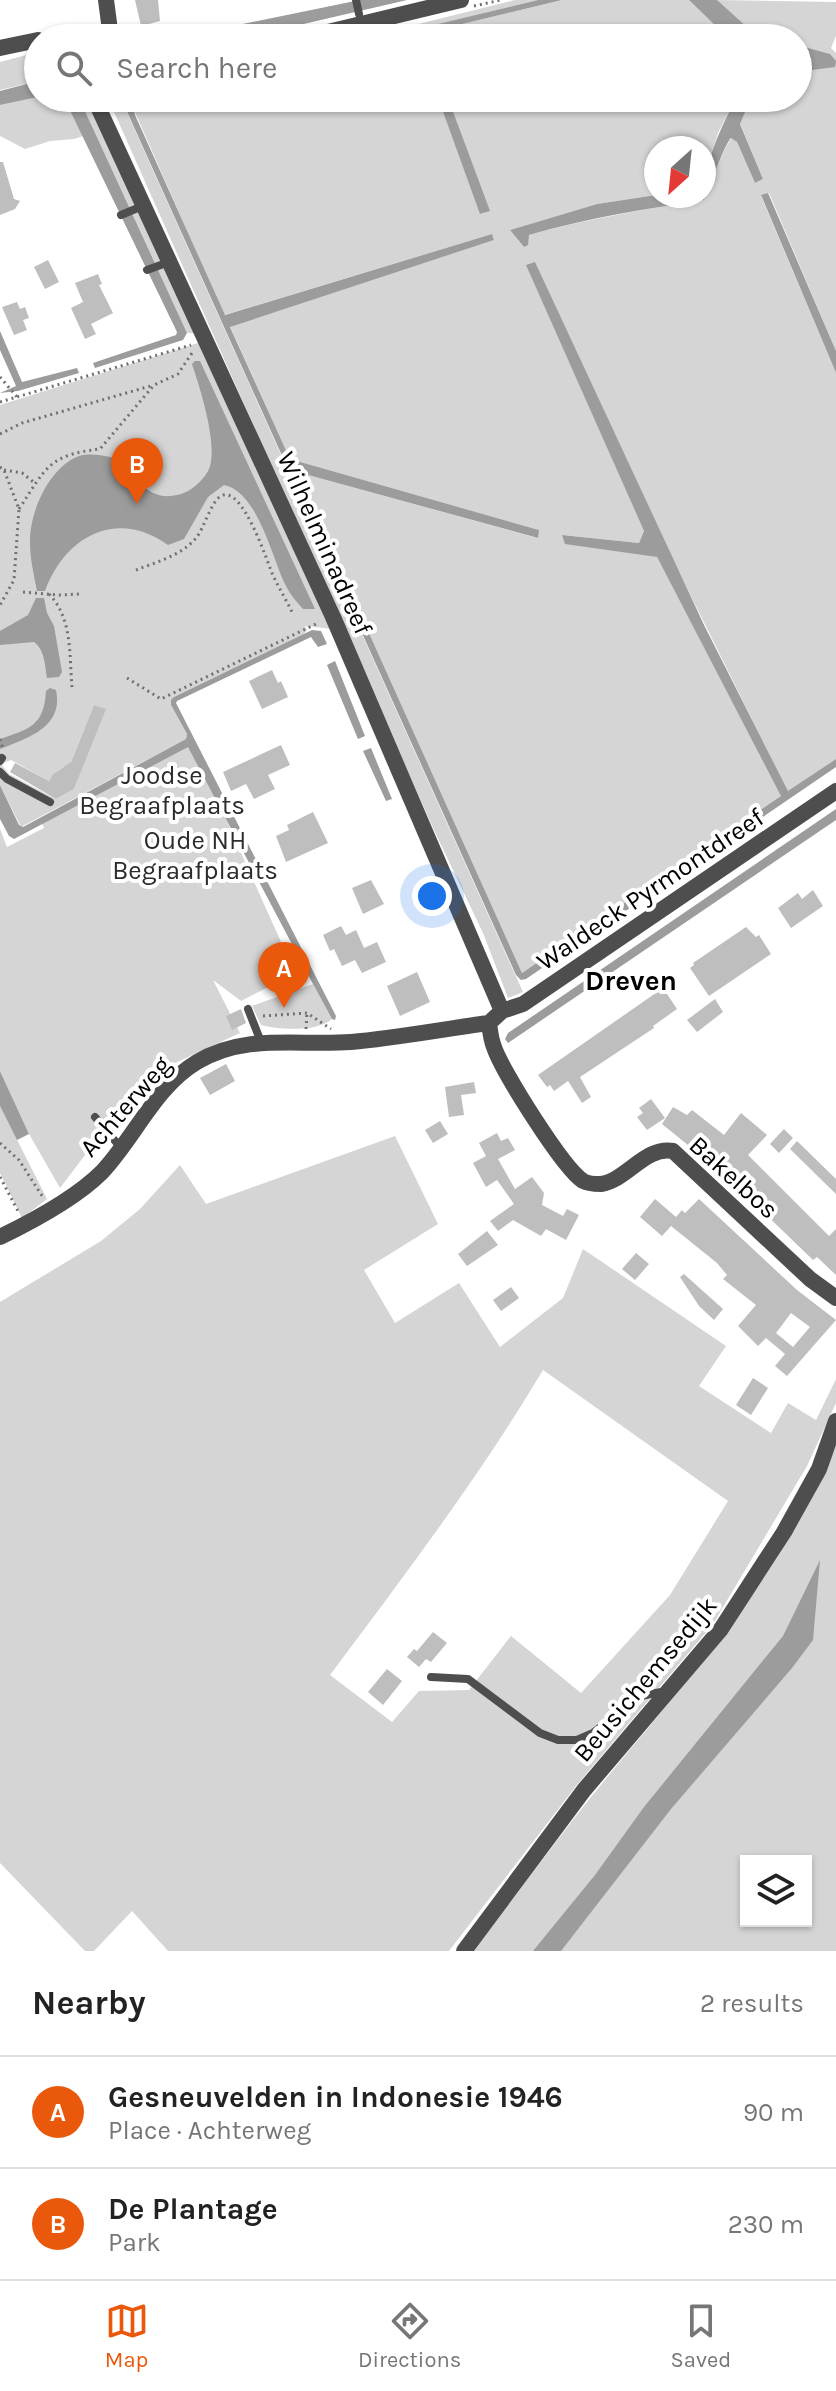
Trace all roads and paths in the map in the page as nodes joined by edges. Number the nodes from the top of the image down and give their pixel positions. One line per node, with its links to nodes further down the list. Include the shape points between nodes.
1 (106, 0): 4 (street)
2 (461, 0): 3 (street)
3 (359, 12): 5 (street)
4 (109, 24)
5 (333, 24)
6 (24, 43): 7 (street)
7 (0, 48)
8 (100, 112): 9 (street, Wilhelminadreef)
9 (139, 208): 10 (lane); 11 (street, Wilhelminadreef)
10 (121, 215)
11 (164, 264): 12 (lane); 36 (street, Wilhelminadreef, via 333,617)
12 (147, 270)
13 (0, 377): 15 (path)
14 (154, 385): 15 (path, via 178,374 198,343); 17 (path); 19 (path, via 100,449 72,452 51,463)
15 (17, 397): 16 (path)
16 (0, 402)
17 (0, 434)
18 (2, 468): 19 (path); 20 (path)
19 (36, 484): 20 (path)
20 (19, 509): 25 (path, via 14,580)
21 (136, 570): 26 (path, via 188,546 216,502 227,495 248,518)
22 (23, 592): 23 (path)
23 (49, 594): 24 (path); 29 (path, via 67,625)
24 (81, 594)
25 (0, 605)
26 (292, 612)
27 (321, 621): 28 (path, via 161,699)
28 (127, 678)
29 (72, 687)
30 (0, 739): 31 (path)
31 (2, 756)
32 (0, 772): 34 (lane)
33 (836, 791): 36 (street, Waldeck Pyrmontdreef, via 523,1004)
34 (50, 802)
35 (248, 1009): 37 (lane)
36 (502, 1011): 38 (street, Waldeck Pyrmontdreef)
37 (254, 1022): 39 (lane); 40 (path, via 261,1016 307,1013)
38 (489, 1023): 40 (street, Achterweg); 48 (street, Bakelbos, via 494,1047 514,1086 553,1146 584,1181 610,1182 663,1149 673,1151)
39 (261, 1042): 40 (street, Achterweg); 43 (street, Achterweg, via 219,1050 185,1070)
40 (347, 1042)
41 (95, 1117): 43 (lane)
42 (0, 1143): 45 (path, via 19,1160)
43 (121, 1148): 45 (street, Achterweg, via 100,1173)
44 (0, 1177): 46 (path)
45 (51, 1209): 46 (street, Achterweg)
46 (25, 1225): 47 (street, Achterweg)
47 (0, 1237)
48 (836, 1298)
49 (836, 1421): 51 (street, Beusichemsedijk, via 819,1469 784,1532 721,1629)
50 (431, 1677): 51 (lane, via 468,1679 540,1733 558,1740 593,1733 641,1696)
51 (671, 1690): 52 (street, Beusichemsedijk, via 584,1790)
52 (464, 1951)

